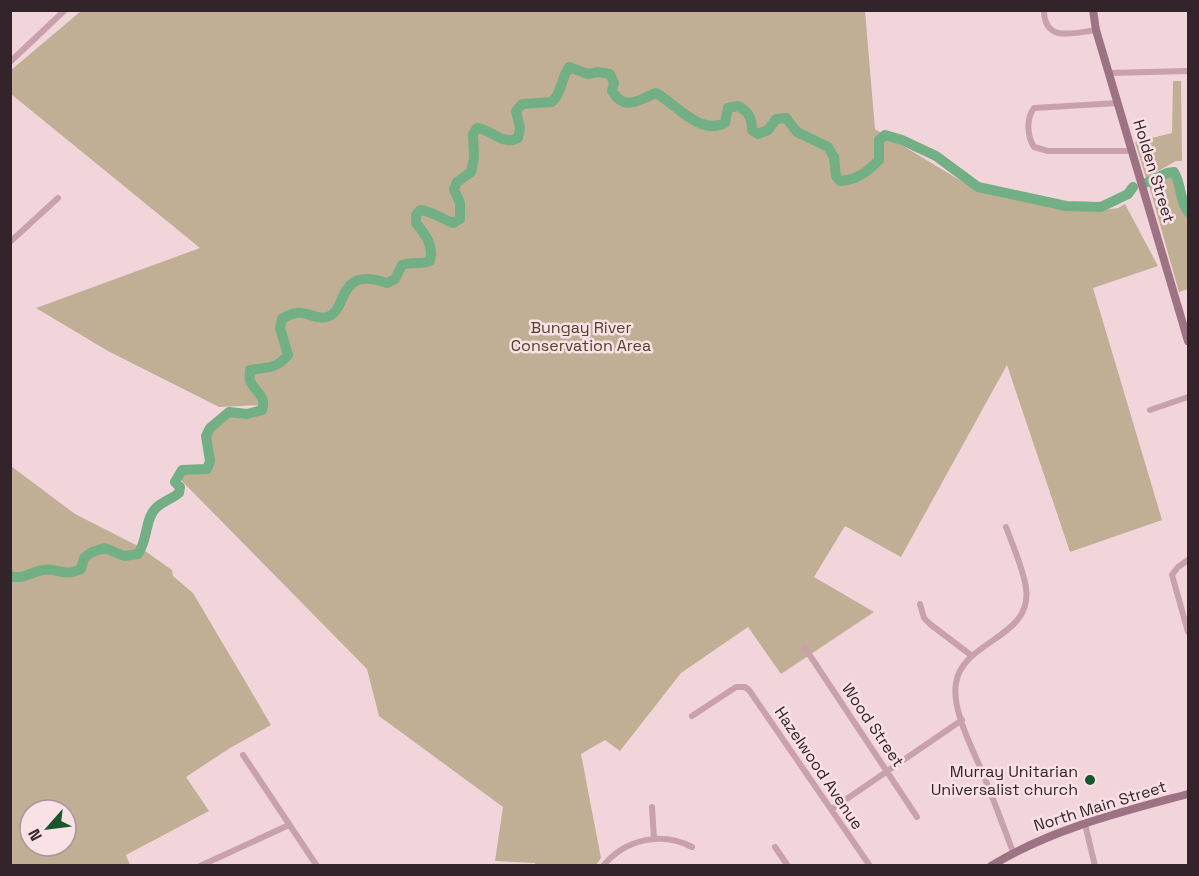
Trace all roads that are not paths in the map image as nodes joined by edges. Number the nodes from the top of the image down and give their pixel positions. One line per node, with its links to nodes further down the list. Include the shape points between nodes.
1 (65, 10): 5 (street)
2 (1044, 10): 4 (street, via 1046,25 1052,31 1060,34)
3 (1093, 10): 4 (main road, Holden Street)
4 (1096, 30): 7 (main road, Holden Street)
5 (10, 62)
6 (1188, 71): 7 (street)
7 (1109, 73): 8 (main road, Holden Street)
8 (1118, 103): 9 (main road, Holden Street); 9 (street, via 1034,108 1028,122 1031,142 1034,147 1048,151)
9 (1132, 151): 12 (main road, Holden Street)
10 (58, 198): 11 (street)
11 (10, 242)
12 (1188, 341)
13 (1188, 397): 14 (street)
14 (1150, 410)
15 (1006, 527): 20 (street, via 1026,588 1024,607 1012,627)
16 (1188, 560): 18 (street, via 1172,575)
17 (920, 604): 20 (street, via 930,624)
18 (1188, 632)
19 (805, 648): 24 (street, Wood Street)
20 (972, 656): 22 (street, via 956,682)
21 (692, 716): 27 (street, Hazelwood Avenue, via 732,689 745,687)
22 (962, 720): 24 (street); 34 (street)
23 (243, 755): 30 (street)
24 (887, 771): 27 (street); 28 (street, Wood Street)
25 (1188, 794): 29 (main road, North Main Street)
26 (652, 807): 31 (street)
27 (832, 809): 39 (street, Hazelwood Avenue)
28 (917, 817)
29 (1085, 824): 34 (main road, North Main Street); 41 (street)
30 (290, 825): 35 (street); 36 (street)
31 (654, 839): 32 (street, via 681,841); 37 (street, via 622,848)
32 (692, 847)
33 (775, 847): 38 (street)
34 (1013, 852): 40 (main road, North Main Street)
35 (200, 866)
36 (317, 866)
37 (603, 866)
38 (788, 866)
39 (870, 866)
40 (991, 866)
41 (1095, 866)

